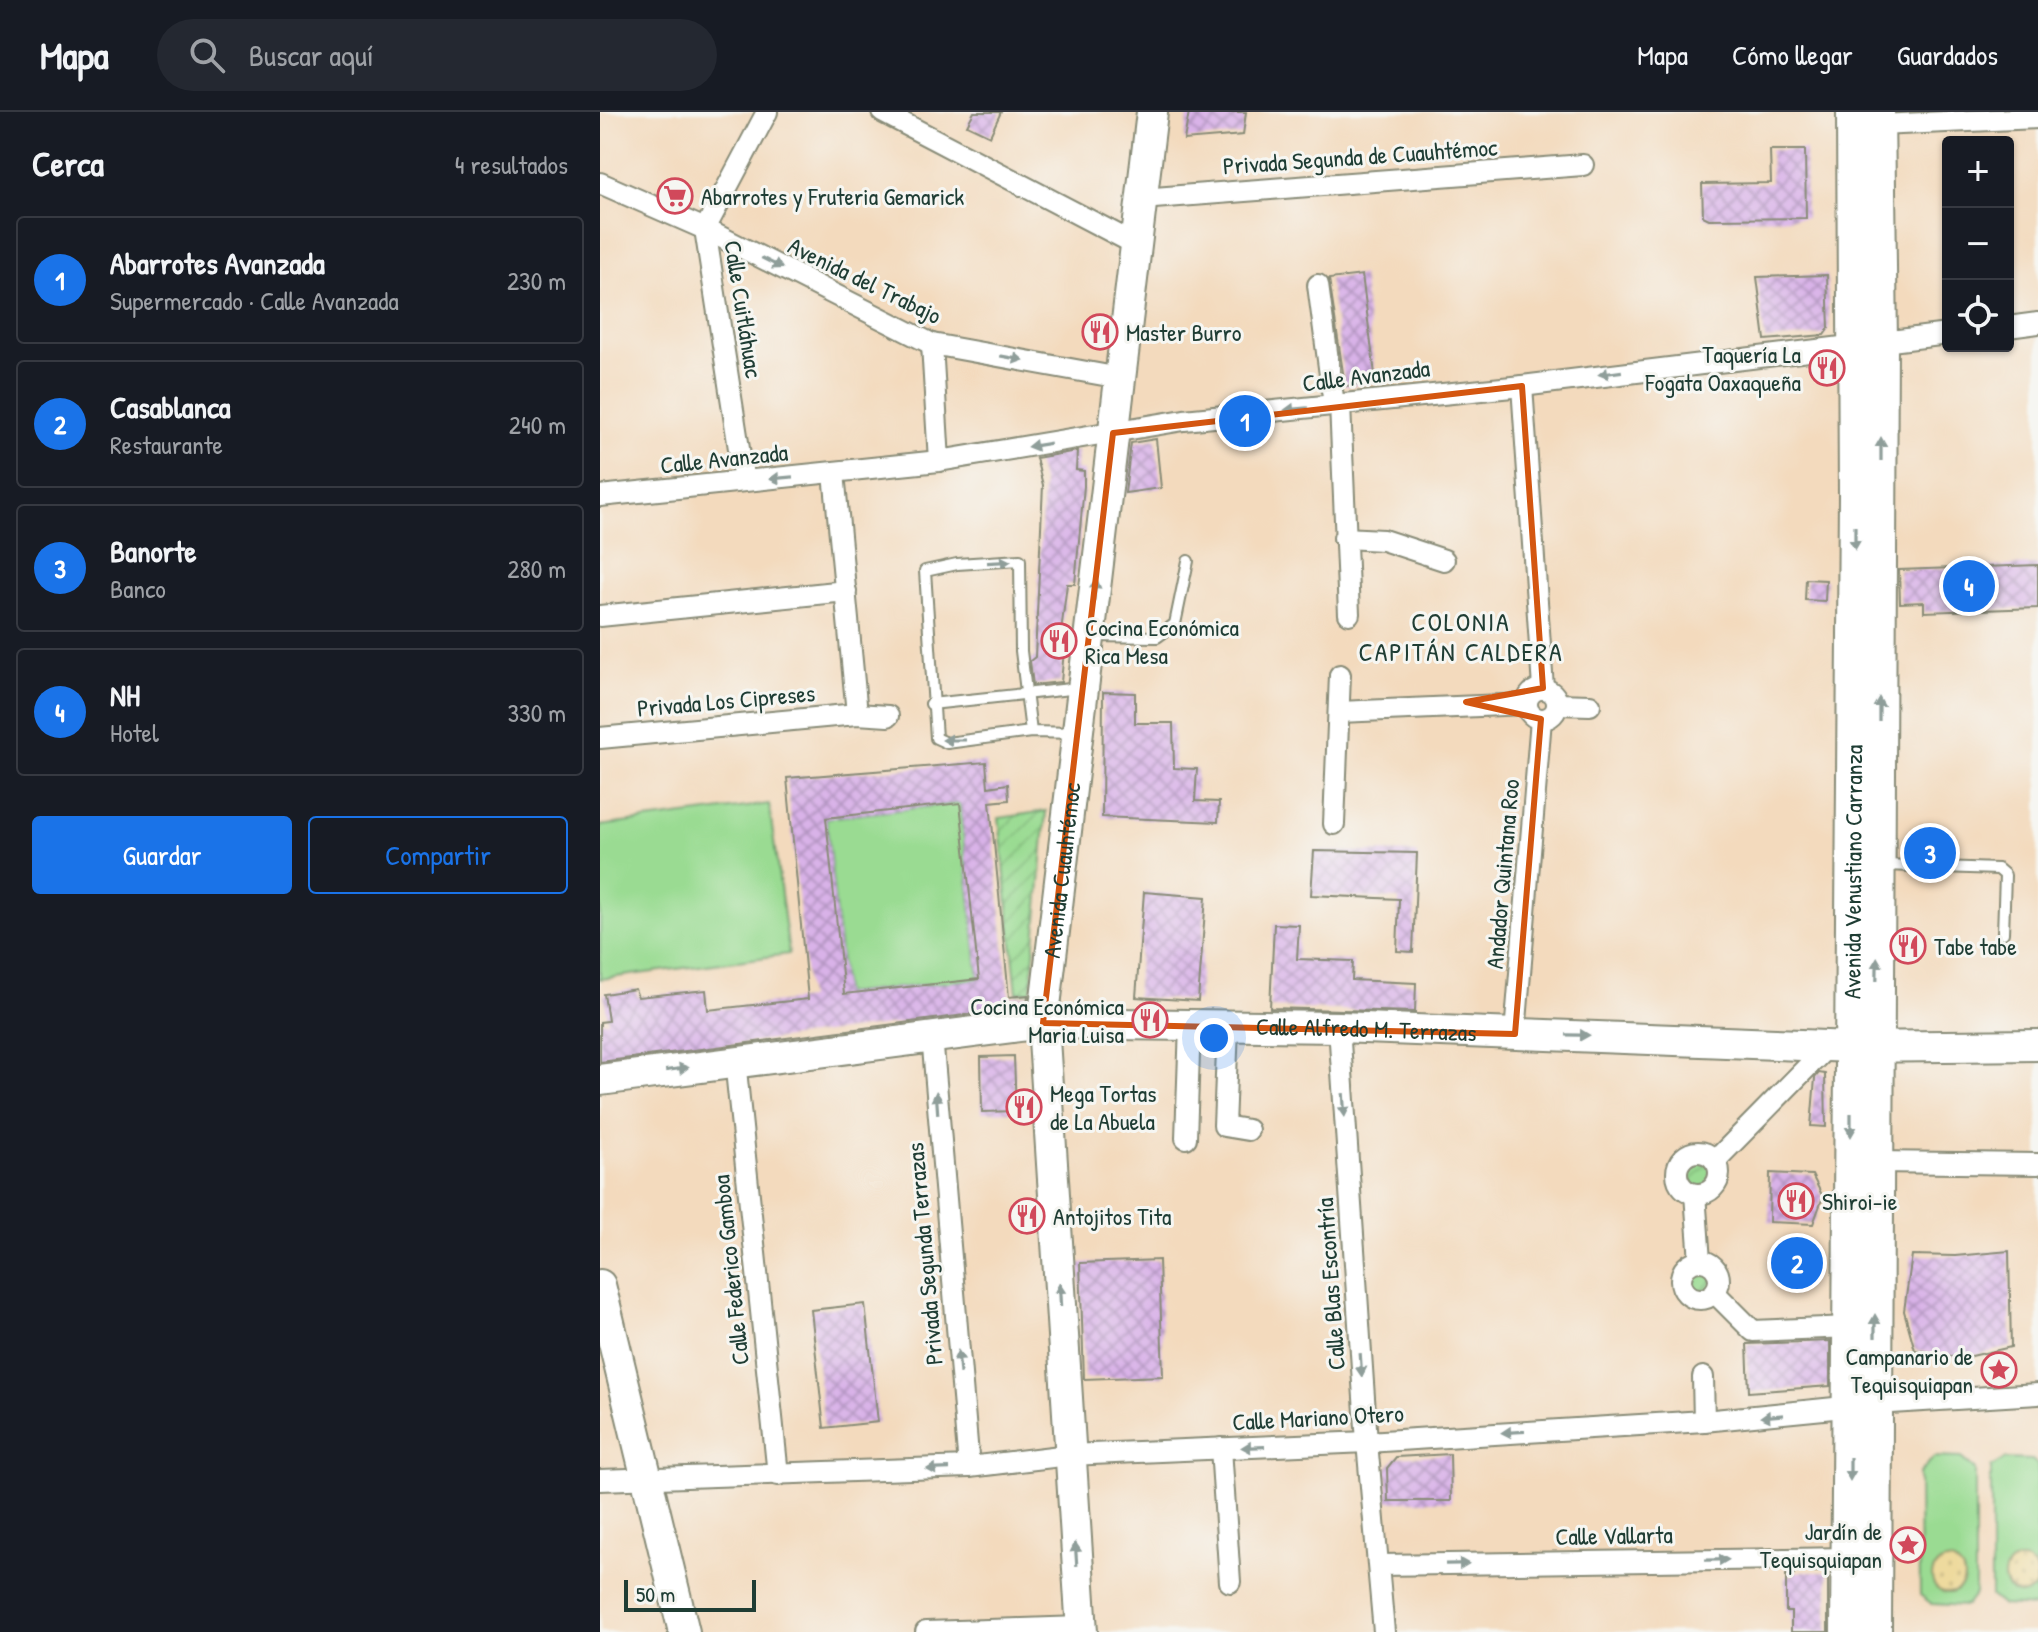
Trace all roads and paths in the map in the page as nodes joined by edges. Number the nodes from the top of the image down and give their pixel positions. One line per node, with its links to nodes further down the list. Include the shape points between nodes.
1 (767, 112): 9 (street, Calle Cuitláhuac)
2 (882, 112): 10 (street)
3 (1152, 112): 8 (street, Avenida Cuauhtémoc)
4 (1870, 116): 5 (street); 16 (main road, Avenida Venustiano Carranza)
5 (2038, 118)
6 (1583, 165): 8 (street, Privada Segunda de Cuauhtémoc)
7 (600, 183): 9 (street, Avenida del Trabajo)
8 (1141, 199): 10 (street, Avenida Cuauhtémoc)
9 (705, 229): 15 (street, Avenida del Trabajo, one-way to 15); 23 (street, Calle Cuitláhuac)
10 (1135, 244): 17 (street, Avenida Cuauhtémoc)
11 (1318, 285): 19 (street)
12 (2038, 323): 13 (street)
13 (2014, 326)
14 (1942, 335): 16 (street, Calle Avanzada)
15 (932, 344): 17 (street, Avenida del Trabajo, one-way to 17); 21 (street)
16 (1868, 345): 18 (street, Calle Avanzada, one-way to 18); 48 (main road, Avenida Venustiano Carranza, one-way to 16); 57 (main road, Avenida Venustiano Carranza, one-way to 57)
17 (1120, 378): 20 (street, Avenida Cuauhtémoc)
18 (1522, 386): 19 (street, Calle Avanzada); 34 (street)
19 (1337, 405): 20 (street, Calle Avanzada, one-way to 20, via 1184,420); 25 (street)
20 (1113, 433): 21 (street, Calle Avanzada, one-way to 21); 31 (street, Avenida Cuauhtémoc, one-way to 20)
21 (939, 461): 22 (street, Calle Avanzada)
22 (834, 473): 23 (street, Calle Avanzada, one-way to 23); 28 (street)
23 (744, 481): 24 (street, Calle Avanzada)
24 (600, 496)
25 (1344, 538): 26 (street, via 1383,540); 29 (street)
26 (1444, 560)
27 (1188, 561): 31 (lane, via 1175,624 1157,637)
28 (846, 591): 30 (street); 41 (street)
29 (1349, 614)
30 (600, 616)
31 (1089, 636): 33 (street, Avenida Cuauhtémoc)
32 (1340, 675): 40 (street)
33 (1083, 687): 35 (lane); 45 (street, Avenida Cuauhtémoc)
34 (1543, 688): 37 (street, via 1531,693); 38 (street, via 1553,693)
35 (1025, 692): 36 (lane); 36 (lane, one-way to 35, via 925,571 957,564 1020,560); 44 (lane)
36 (931, 704): 44 (lane, one-way to 36, via 947,743 936,738)
37 (1526, 704): 40 (street); 43 (street, via 1530,715)
38 (1557, 704): 39 (street); 43 (street, via 1552,715)
39 (1590, 705)
40 (1339, 712): 47 (street)
41 (857, 714): 42 (street, Privada Los Cipreses); 46 (street, Privada Los Cipreses)
42 (888, 716)
43 (1541, 719): 54 (street, Andador Quintana Roo)
44 (1031, 732): 45 (lane)
45 (1078, 733): 50 (street, Avenida Cuauhtémoc)
46 (600, 738)
47 (1334, 824)
48 (1878, 866): 49 (lane, via 1998,869 2005,875); 57 (main road, Avenida Venustiano Carranza, one-way to 48)
49 (2003, 933)
50 (1043, 1023): 51 (street, Calle Alfredo M. Terrazas); 55 (street, Calle Alfredo M. Terrazas); 76 (street, Avenida Cuauhtémoc, one-way to 50)
51 (1190, 1025): 52 (street, Calle Alfredo M. Terrazas); 61 (street)
52 (1228, 1026): 53 (street, Calle Alfredo M. Terrazas); 60 (street, via 1224,1126)
53 (1339, 1027): 54 (street, Calle Alfredo M. Terrazas); 74 (street, Calle Blas Escontría, one-way to 74)
54 (1515, 1034): 57 (street, Calle Alfredo M. Terrazas, one-way to 57)
55 (932, 1036): 58 (street, Calle Alfredo M. Terrazas); 77 (street, Privada Segunda Terrazas, one-way to 55)
56 (2038, 1045): 57 (street, Calle Alfredo M. Terrazas)
57 (1852, 1047): 62 (street); 63 (main road, Avenida Venustiano Carranza); 69 (main road, Avenida Venustiano Carranza, one-way to 69)
58 (735, 1060): 59 (street, Calle Alfredo M. Terrazas, one-way to 58); 78 (street, Calle Federico Gamboa)
59 (600, 1080)
60 (1248, 1130)
61 (1186, 1138)
62 (1715, 1161): 65 (street, via 1719,1174 1714,1187); 65 (street, via 1697,1152 1680,1162 1679,1182)
63 (1875, 1162): 64 (street); 72 (main road, Avenida Venustiano Carranza, one-way to 63)
64 (2038, 1164)
65 (1695, 1194): 66 (street)
66 (1700, 1261): 68 (street, via 1719,1275); 68 (street, via 1684,1270 1683,1288 1697,1299)
67 (600, 1285): 80 (street)
68 (1715, 1293): 69 (street, via 1753,1331)
69 (1850, 1327): 72 (main road, Avenida Venustiano Carranza)
70 (1703, 1377): 73 (street)
71 (2038, 1394): 72 (street, Calle Mariano Otero)
72 (1862, 1407): 73 (street, Calle Mariano Otero, one-way to 73); 81 (main road, Avenida Venustiano Carranza, one-way to 81); 89 (main road, Avenida Venustiano Carranza)
73 (1704, 1421): 74 (street, Calle Mariano Otero, one-way to 74)
74 (1367, 1442): 75 (street, Calle Mariano Otero, one-way to 75); 82 (street, Calle Blas Escontría)
75 (1221, 1448): 76 (street, Calle Mariano Otero); 83 (street)
76 (1069, 1455): 77 (street, Calle Mariano Otero); 84 (street, Avenida Cuauhtémoc, one-way to 76)
77 (969, 1467): 78 (street, Calle Mariano Otero, one-way to 78)
78 (778, 1475): 80 (street, Calle Mariano Otero)
79 (600, 1480): 80 (street, Calle Mariano Otero)
80 (646, 1480): 85 (street)
81 (1850, 1558): 82 (street, Calle Vallarta, one-way to 81); 88 (main road, Avenida Venustiano Carranza)
82 (1379, 1565): 87 (street, Calle Blas Escontría)
83 (1230, 1582)
84 (1082, 1630): 86 (street)
85 (684, 1632)
86 (926, 1632)
87 (1384, 1632)
88 (1847, 1632)
89 (1875, 1632)

